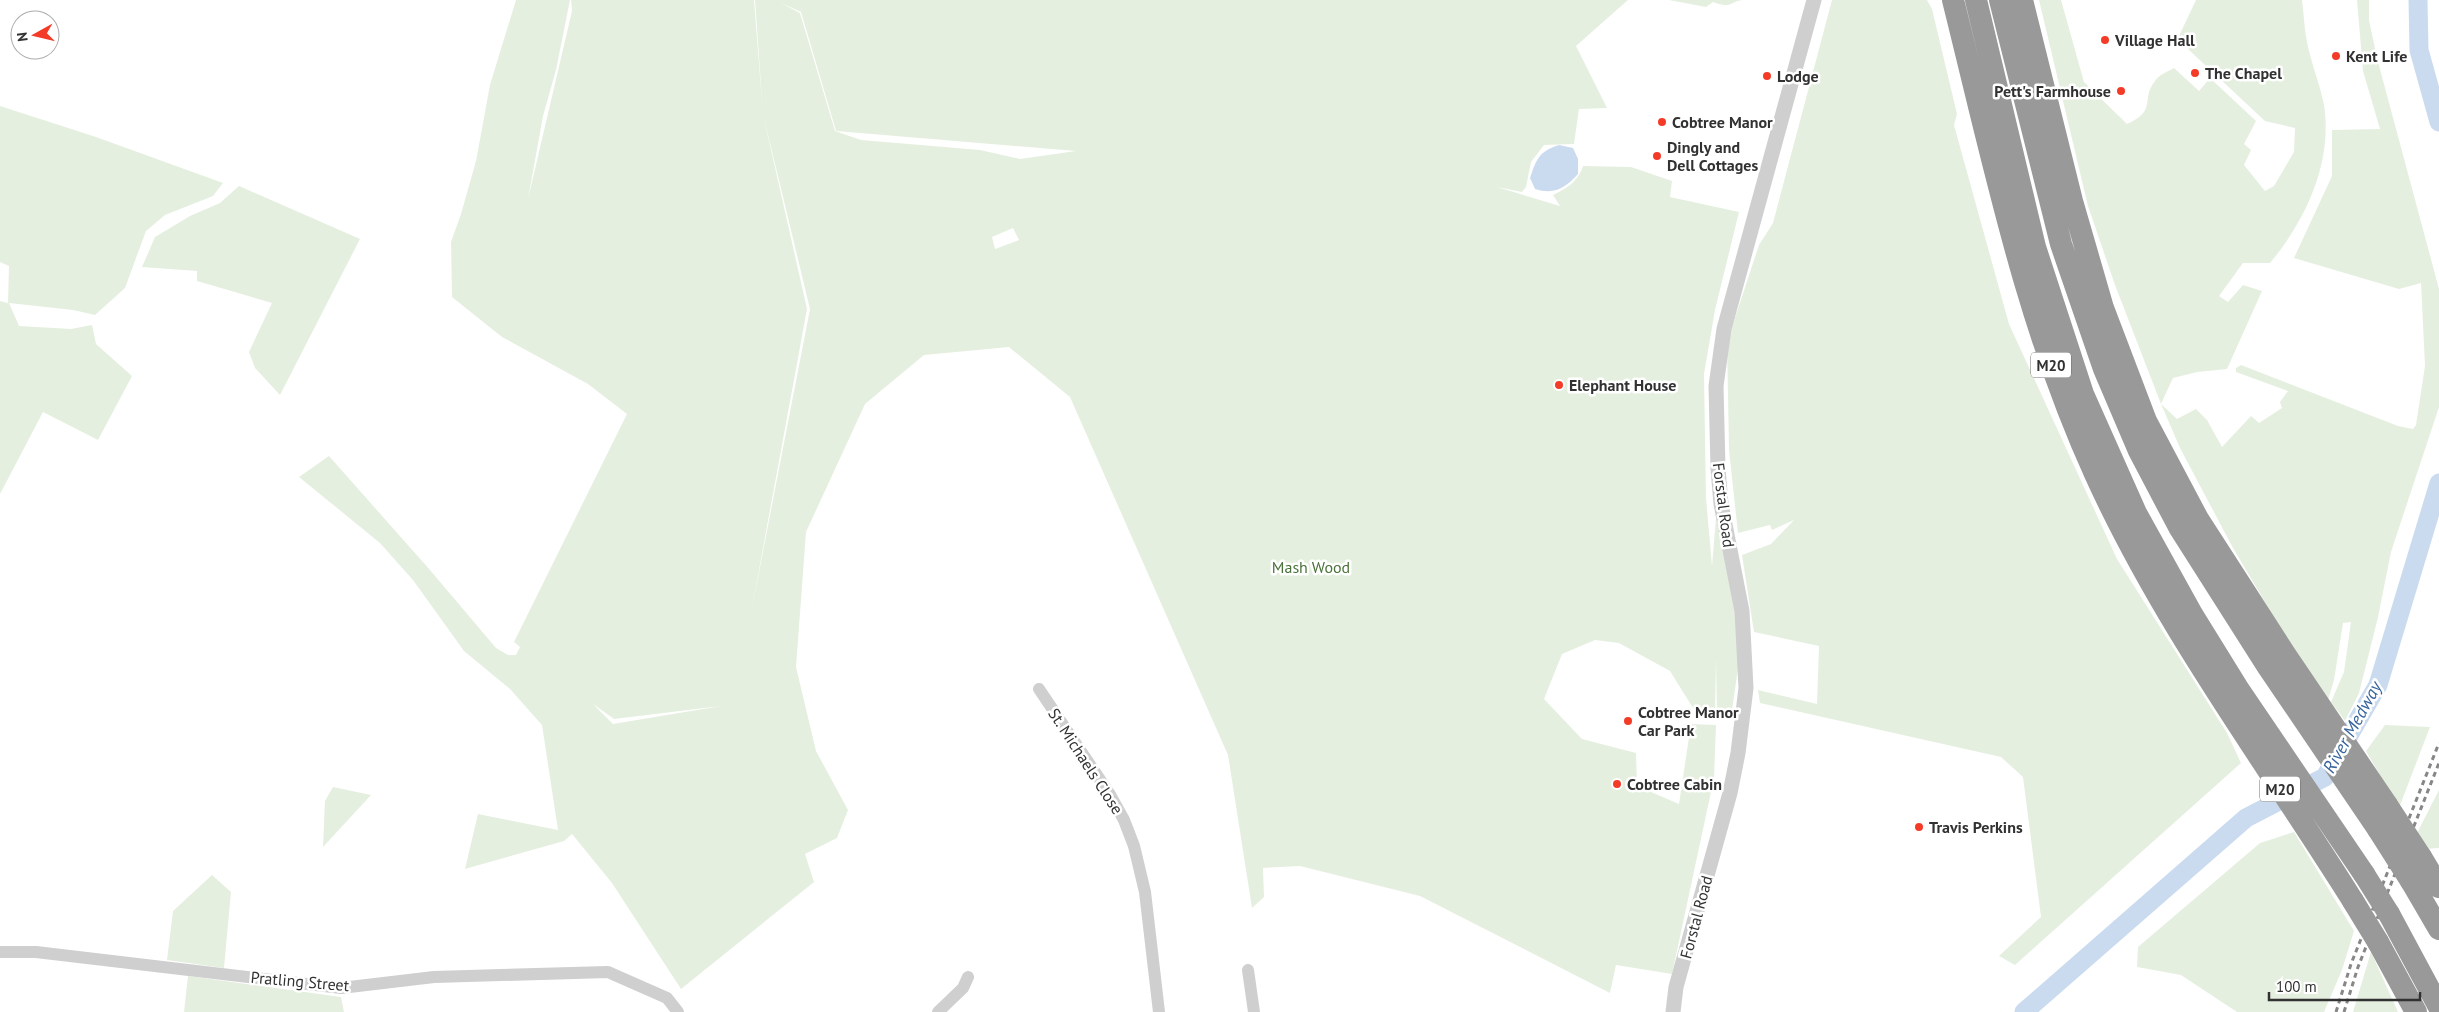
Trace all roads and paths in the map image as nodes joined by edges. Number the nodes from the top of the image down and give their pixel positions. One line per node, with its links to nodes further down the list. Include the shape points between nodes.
1 (1814, 0): 20 (street, Forstal Road, via 1718,359 1716,386 1721,504 1742,611 1746,688 1730,793 1676,987)
2 (1953, 0): 8 (highway, M20, via 2031,306 2049,361 2114,516 2166,612)
3 (1976, 0): 8 (highway, M20, via 2034,247 2083,394 2136,512 2192,614)
4 (2000, 0): 6 (highway, via 2061,244 2104,370 2139,451 2179,527)
5 (2022, 0): 6 (highway, via 2102,308 2146,421)
6 (2277, 661): 9 (highway)
7 (1038, 689): 18 (street, St. Michaels Close, via 1109,793 1134,846 1146,892)
8 (2231, 695): 15 (highway, M20, bridge, via 2360,868); 21 (highway, M20, bridge)
9 (2365, 791): 10 (highway, bridge, via 2387,805); 11 (highway, bridge, via 2378,829)
10 (2439, 888)
11 (2439, 929)
12 (0, 952): 16 (street, Pratling Street, via 36,952 341,988 434,977 608,972 667,998)
13 (1248, 970): 19 (street)
14 (968, 977): 17 (street, via 964,988)
15 (2439, 1007)
16 (678, 1012)
17 (938, 1012)
18 (1159, 1012)
19 (1254, 1012)
20 (1673, 1012)
21 (2416, 1012)

